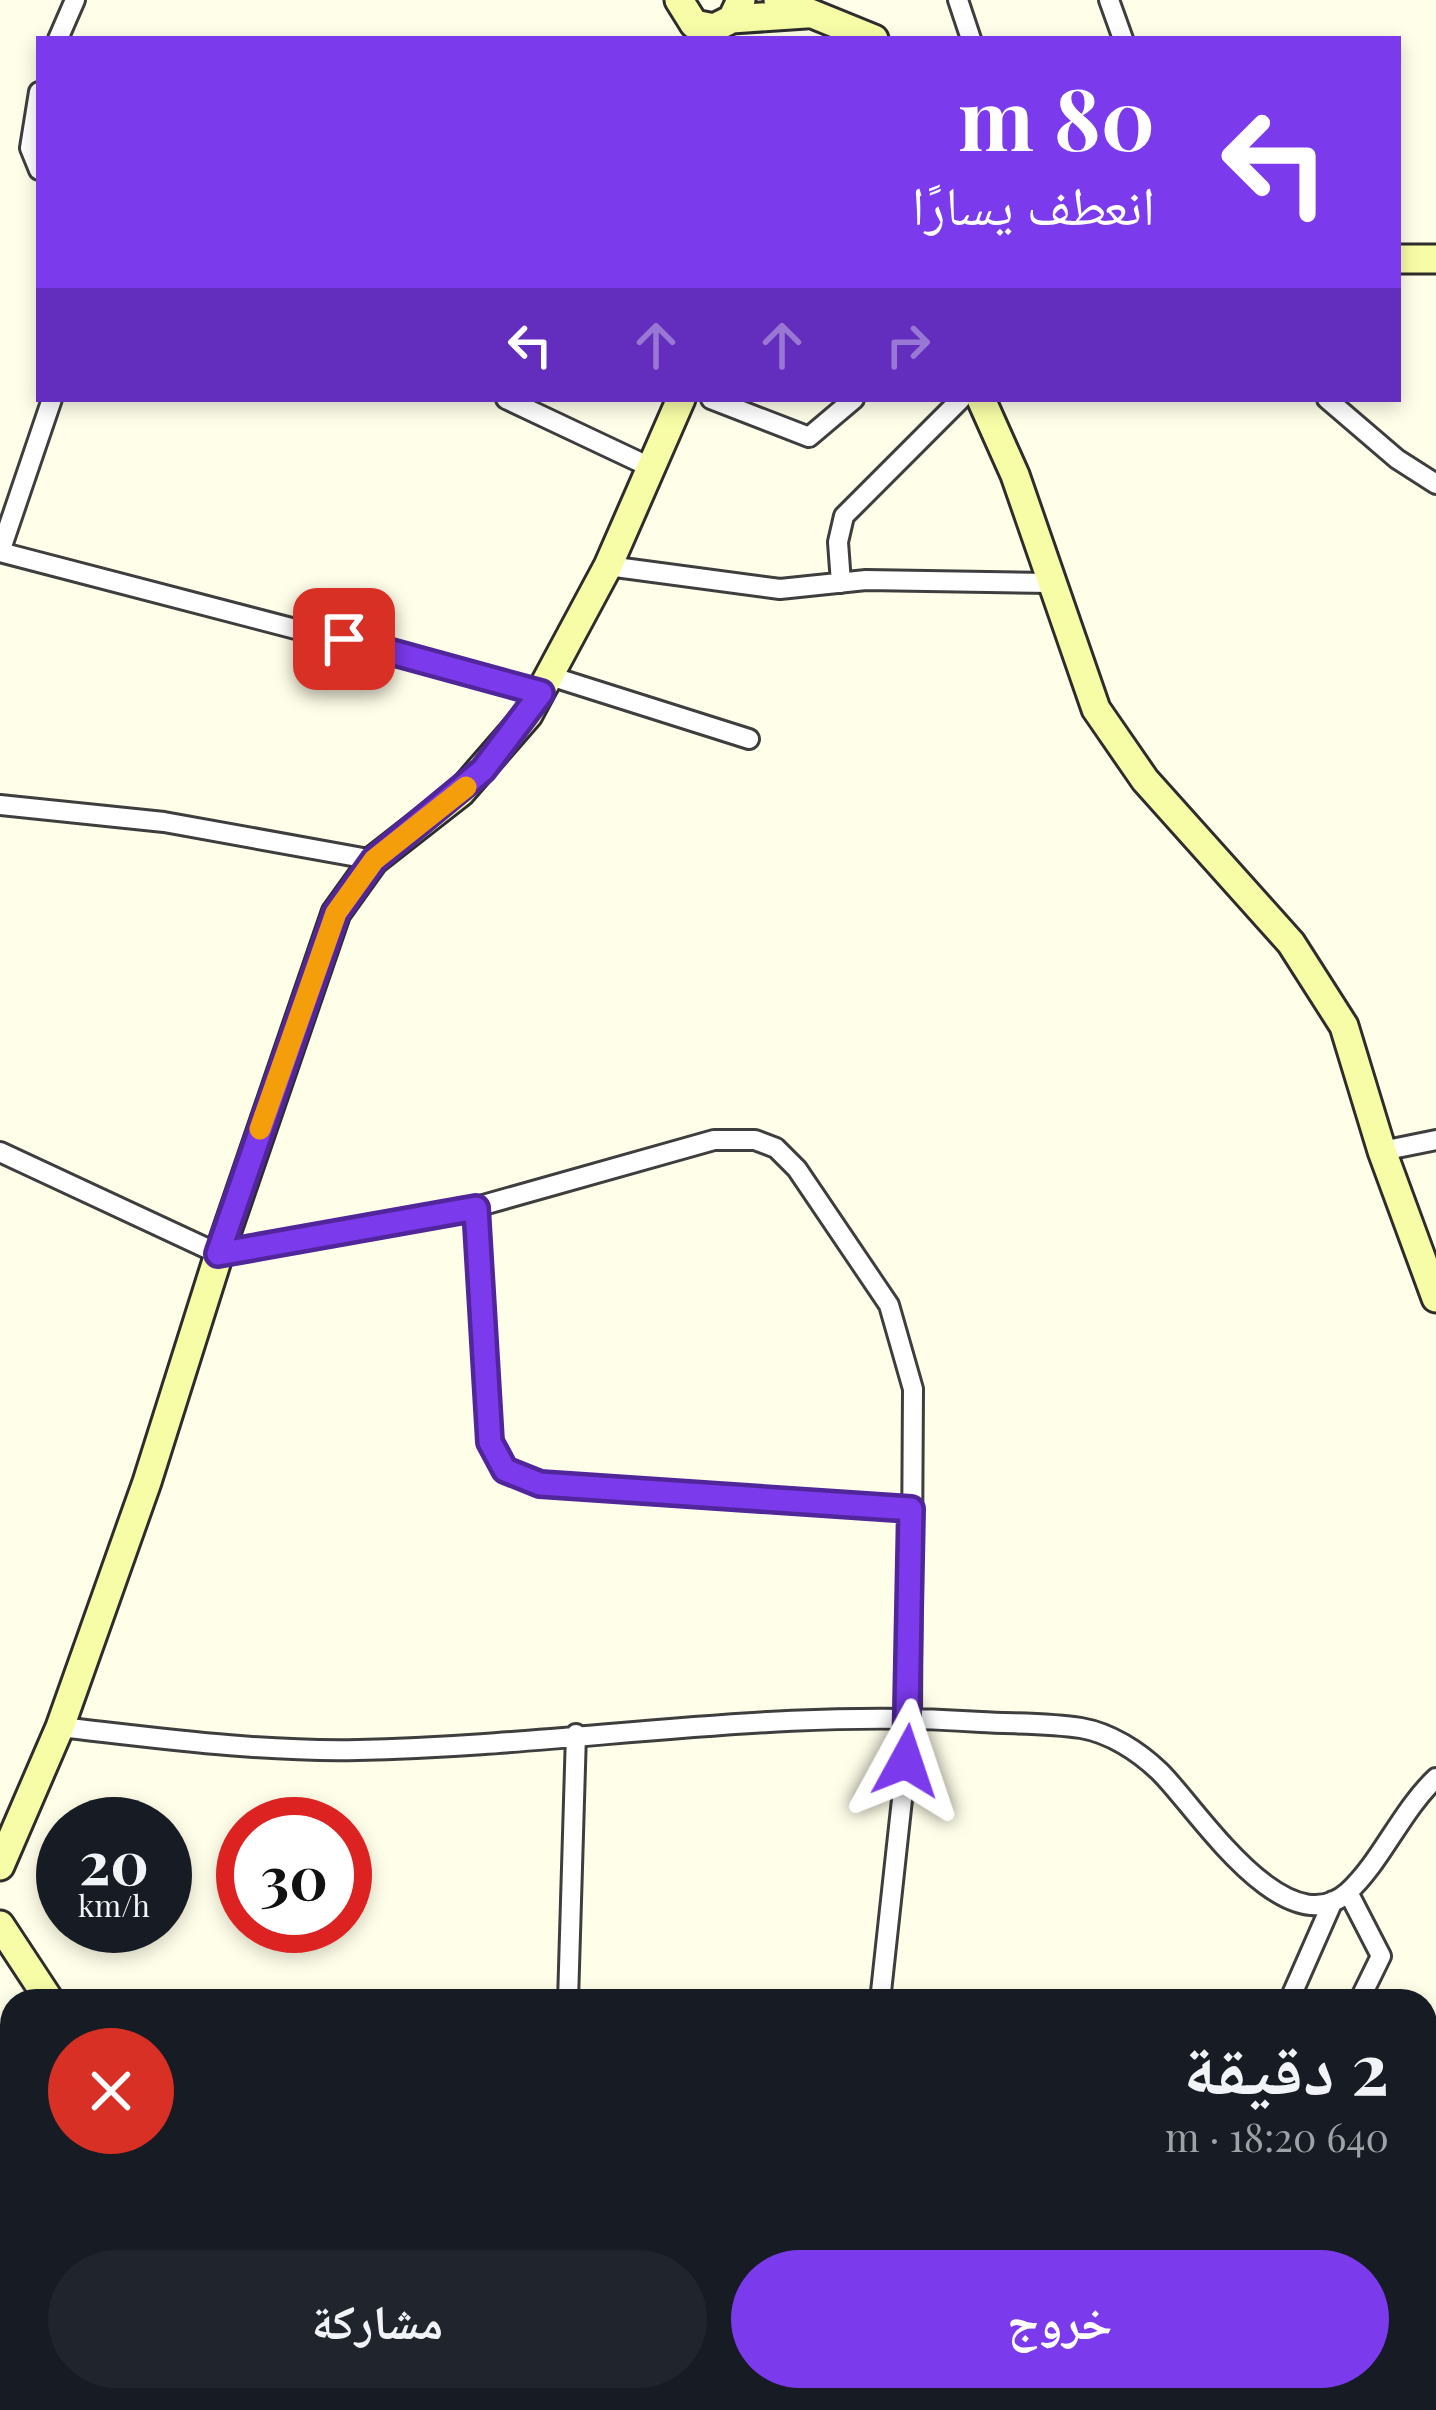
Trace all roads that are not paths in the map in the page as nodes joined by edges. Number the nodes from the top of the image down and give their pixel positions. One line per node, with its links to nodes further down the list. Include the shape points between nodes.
1 (75, 0): 8 (street)
2 (778, 0): 6 (street)
3 (958, 0): 10 (street)
4 (1109, 0): 11 (street)
5 (680, 13): 7 (street, via 704,28)
6 (808, 14): 7 (street); 9 (street)
7 (730, 21)
8 (59, 36)
9 (866, 36)
10 (970, 36)
11 (1122, 36)
12 (36, 111): 13 (street)
13 (36, 163)
14 (1401, 259): 15 (street)
15 (1436, 259)
16 (51, 402): 29 (street, via 0,552)
17 (512, 402): 24 (street)
18 (680, 402): 24 (street)
19 (719, 402): 20 (street, via 809,436)
20 (851, 402)
21 (958, 402): 27 (street, via 844,516)
22 (982, 402): 28 (street)
23 (1330, 402): 25 (street)
24 (650, 467): 26 (street)
25 (1436, 484)
26 (608, 566): 27 (street, via 766,588); 29 (street)
27 (841, 583): 28 (street)
28 (1051, 583): 34 (street, via 1081,674 1117,743 1321,984 1344,1026)
29 (546, 684): 30 (street); 32 (street, via 483,770)
30 (749, 739)
31 (0, 805): 32 (street, via 164,822)
32 (374, 860): 37 (street, via 336,913)
33 (1436, 1140): 34 (street)
34 (1382, 1151): 38 (street)
35 (0, 1152): 37 (street)
36 (476, 1208): 37 (street); 39 (street, via 490,1442 505,1470 540,1484); 39 (street, via 715,1140 776,1148 831,1213 889,1305 913,1389)
37 (218, 1254): 41 (street)
38 (1436, 1298)
39 (911, 1509): 40 (street)
40 (911, 1717): 42 (street); 45 (street, via 1108,1736 1161,1772 1246,1870 1297,1899); 49 (street)
41 (60, 1727): 42 (street, via 356,1750); 44 (street)
42 (576, 1734): 48 (street)
43 (1436, 1778): 45 (street)
44 (0, 1866)
45 (1341, 1896): 50 (street); 51 (street, via 1381,1956)
46 (3, 1937): 47 (street)
47 (41, 1989)
48 (568, 1989)
49 (881, 1989)
50 (1295, 1989)
51 (1365, 1989)

